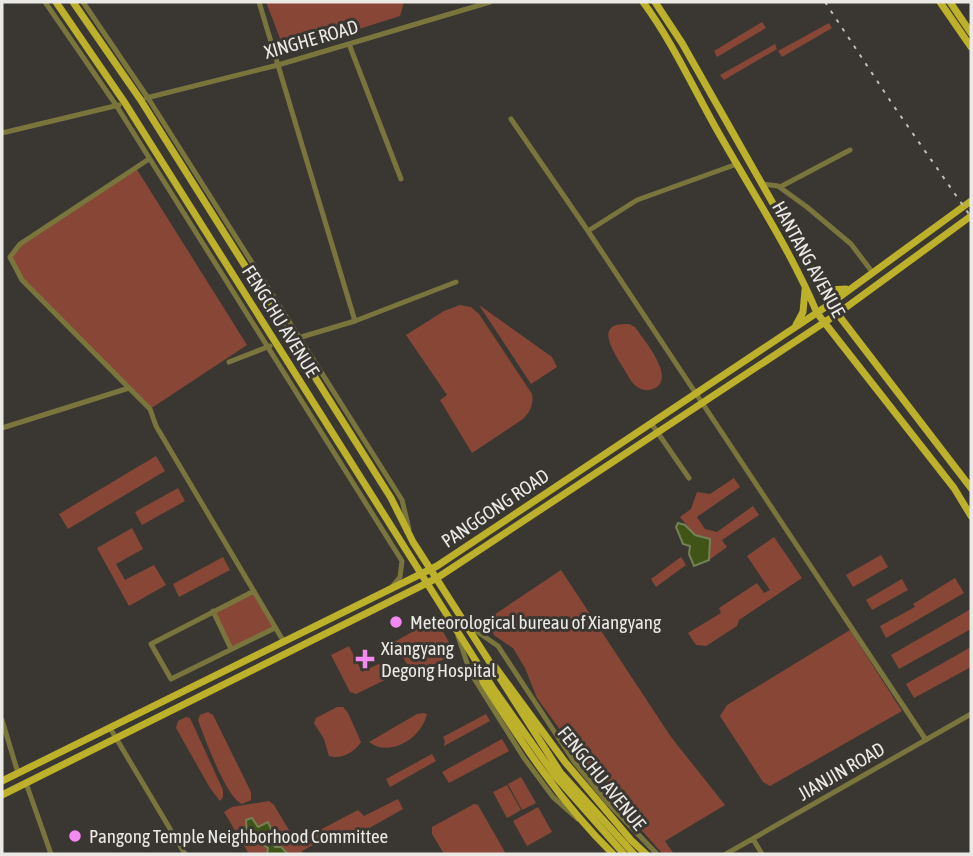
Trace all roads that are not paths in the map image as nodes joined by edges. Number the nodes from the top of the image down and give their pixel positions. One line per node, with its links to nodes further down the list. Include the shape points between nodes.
1 (45, 2): 17 (street)
2 (56, 2): 16 (main road, FENGCHU AVENUE)
3 (72, 2): 15 (main road, FENGCHU AVENUE)
4 (83, 2): 15 (street)
5 (259, 2): 14 (street)
6 (490, 2): 12 (street, XINGHE ROAD)
7 (643, 2): 22 (main road, HANTANG AVENUE, via 664,30)
8 (655, 2): 24 (main road, HANTANG AVENUE)
9 (940, 2): 13 (main road)
10 (950, 2): 11 (main road)
11 (971, 33)
12 (349, 44): 14 (street, XINGHE ROAD); 23 (street)
13 (971, 47)
14 (278, 65): 15 (street, XINGHE ROAD); 42 (street)
15 (144, 99): 35 (main road, FENGCHU AVENUE); 41 (street)
16 (125, 103): 17 (street); 31 (main road, FENGCHU AVENUE)
17 (116, 106): 19 (street); 21 (street)
18 (511, 119): 28 (street)
19 (2, 134)
20 (850, 150): 25 (street)
21 (149, 159): 40 (street); 53 (street, via 20,244 10,257 22,280)
22 (737, 164): 28 (street, via 637,200); 33 (main road, HANTANG AVENUE)
23 (401, 179)
24 (763, 184): 25 (street); 30 (main road, HANTANG AVENUE)
25 (780, 187): 29 (street, via 851,244)
26 (971, 201): 29 (main road, PANGGONG ROAD)
27 (971, 216): 36 (main road, PANGGONG ROAD)
28 (588, 231): 54 (street)
29 (873, 273): 34 (main road, PANGGONG ROAD)
30 (816, 278): 34 (main road, via 829,290); 37 (main road, HANTANG AVENUE)
31 (236, 280): 40 (street); 50 (main road, FENGCHU AVENUE)
32 (456, 282): 42 (street)
33 (806, 286): 38 (main road, HANTANG AVENUE); 45 (main road, via 803,312)
34 (854, 287): 37 (main road, PANGGONG ROAD)
35 (264, 297): 41 (street); 49 (main road, FENGCHU AVENUE)
36 (853, 302): 39 (main road, PANGGONG ROAD); 44 (main road, via 844,315)
37 (830, 304): 38 (main road, PANGGONG ROAD); 39 (main road, HANTANG AVENUE)
38 (817, 313): 43 (main road, HANTANG AVENUE); 45 (main road, PANGGONG ROAD)
39 (837, 314): 43 (main road, PANGGONG ROAD); 44 (main road, HANTANG AVENUE)
40 (250, 318): 51 (street)
41 (289, 320): 48 (street)
42 (355, 321): 48 (street)
43 (824, 321): 46 (main road, PANGGONG ROAD); 47 (main road, HANTANG AVENUE)
44 (845, 323): 64 (main road, HANTANG AVENUE)
45 (794, 327): 54 (main road, PANGGONG ROAD)
46 (811, 330): 47 (main road); 55 (main road, PANGGONG ROAD)
47 (831, 331): 65 (main road, HANTANG AVENUE)
48 (300, 337): 49 (street); 60 (street)
49 (291, 340): 56 (main road, FENGCHU AVENUE)
50 (277, 343): 51 (street); 62 (main road, FENGCHU AVENUE)
51 (268, 346): 52 (street); 57 (street)
52 (229, 362)
53 (129, 388): 59 (street); 72 (street, via 150,409)
54 (696, 393): 55 (street); 58 (main road, PANGGONG ROAD)
55 (703, 403): 61 (main road, PANGGONG ROAD); 86 (street)
56 (333, 406): 60 (street); 66 (main road, FENGCHU AVENUE, via 391,498)
57 (310, 413): 62 (street); 71 (street, via 401,561 400,577)
58 (651, 423): 61 (street); 67 (main road, PANGGONG ROAD)
59 (2, 428)
60 (358, 431): 66 (street, via 402,500)
61 (657, 433): 63 (street); 69 (main road, PANGGONG ROAD)
62 (335, 437): 68 (main road, FENGCHU AVENUE)
63 (689, 478)
64 (971, 488)
65 (971, 516)
66 (412, 542): 67 (main road, FENGCHU AVENUE)
67 (431, 569): 68 (main road, PANGGONG ROAD); 69 (main road, FENGCHU AVENUE)
68 (421, 575): 70 (main road, FENGCHU AVENUE); 71 (main road, PANGGONG ROAD)
69 (437, 578): 70 (main road, PANGGONG ROAD); 74 (main road, FENGCHU AVENUE)
70 (427, 584): 75 (main road, FENGCHU AVENUE); 85 (main road, PANGGONG ROAD)
71 (390, 589): 77 (main road, PANGGONG ROAD)
72 (254, 591): 73 (street); 76 (street)
73 (214, 611): 78 (street); 78 (street, via 150,644 171,679)
74 (464, 622): 79 (main road, FENGCHU AVENUE); 99 (street, via 498,646 575,763)
75 (454, 627): 80 (main road, FENGCHU AVENUE); 91 (street, via 470,672 524,758 552,797)
76 (275, 628): 77 (street); 78 (street)
77 (284, 642): 84 (main road, PANGGONG ROAD)
78 (231, 649)
79 (483, 654): 82 (main road, FENGCHU AVENUE); 98 (main road, FENGCHU AVENUE, via 502,673 565,762)
80 (475, 659): 82 (main road, FENGCHU AVENUE); 91 (main road, FENGCHU AVENUE, via 483,682 506,718)
81 (971, 714): 86 (street, JIANJIN ROAD)
82 (520, 718): 96 (main road, via 555,776); 97 (main road, via 560,772)
83 (2, 720): 87 (street)
84 (110, 727): 85 (street); 87 (main road, PANGGONG ROAD)
85 (116, 738): 89 (main road, PANGGONG ROAD); 94 (street)
86 (926, 740): 92 (street, JIANJIN ROAD)
87 (18, 773): 88 (main road, PANGGONG ROAD)
88 (2, 781)
89 (26, 783): 90 (main road, PANGGONG ROAD); 93 (street)
90 (2, 795)
91 (581, 822): 95 (main road, FENGCHU AVENUE)
92 (752, 839): 100 (street, JIANJIN ROAD); 101 (street)
93 (51, 854)
94 (185, 854)
95 (613, 854)
96 (624, 854)
97 (634, 854)
98 (646, 854)
99 (657, 854)
100 (726, 854)
101 (762, 854)

